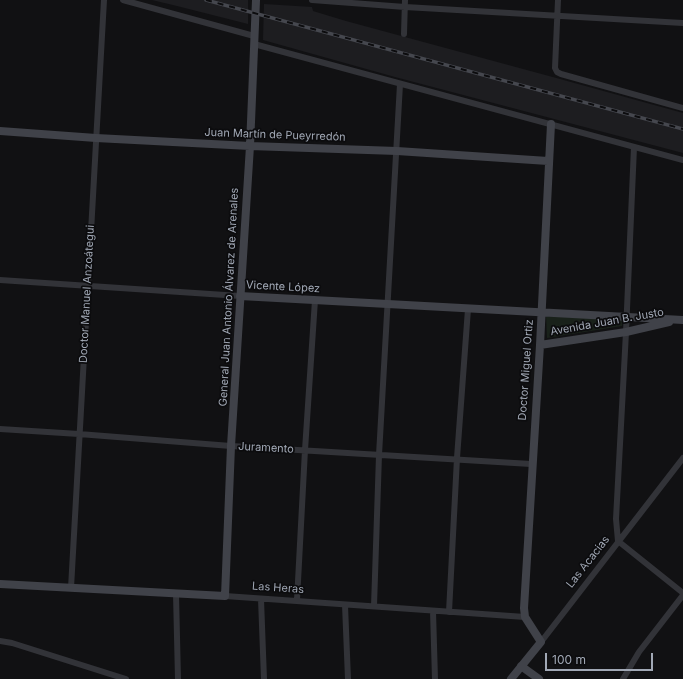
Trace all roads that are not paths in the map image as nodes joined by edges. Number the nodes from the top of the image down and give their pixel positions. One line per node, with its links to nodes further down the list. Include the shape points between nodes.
1 (104, 0): 16 (street, Doctor Manuel Anzoátegui)
2 (124, 0): 11 (street)
3 (256, 0): 11 (street, General Juan Antonio Álvarez de Arenales)
4 (312, 0): 7 (street)
5 (405, 0): 7 (street)
6 (558, 0): 8 (street)
7 (405, 7): 8 (street); 10 (street)
8 (558, 15): 9 (street); 13 (street, via 555,68 557,72)
9 (683, 23)
10 (404, 34)
11 (254, 40): 12 (street); 17 (street, General Juan Antonio Álvarez de Arenales)
12 (400, 84): 14 (street); 19 (street)
13 (683, 108)
14 (551, 124): 18 (street); 21 (street, Doctor Miguel Ortiz)
15 (0, 131): 16 (street, Juan Martín de Pueyrredón)
16 (96, 138): 17 (street, Juan Martín de Pueyrredón); 23 (street, Doctor Manuel Anzoátegui)
17 (250, 146): 19 (street, Juan Martín de Pueyrredón); 24 (street, General Juan Antonio Álvarez de Arenales)
18 (634, 147): 20 (street); 29 (street)
19 (397, 151): 21 (street, Juan Martín de Pueyrredón); 26 (street)
20 (683, 160)
21 (548, 161): 28 (street, Doctor Miguel Ortiz)
22 (0, 280): 23 (street, Vicente López)
23 (88, 287): 24 (street, Vicente López); 34 (street, Doctor Manuel Anzoátegui)
24 (240, 296): 25 (street, Vicente López); 35 (street, General Juan Antonio Álvarez de Arenales)
25 (315, 300): 26 (street, Vicente López); 36 (street)
26 (387, 304): 27 (street, Vicente López); 37 (street)
27 (468, 309): 28 (street, Vicente López); 38 (street)
28 (541, 312): 29 (street, Avenida Juan B. Justo); 32 (street, Doctor Miguel Ortiz)
29 (627, 317): 30 (street, Avenida Juan B. Justo); 31 (street)
30 (681, 320): 31 (street, Avenida Juan B. Justo)
31 (626, 332): 32 (street, Avenida Juan B. Justo); 41 (street, via 616,519)
32 (540, 345): 40 (street, Doctor Miguel Ortiz)
33 (0, 429): 34 (street, Juramento)
34 (79, 434): 35 (street, Juramento); 43 (street, Doctor Manuel Anzoátegui)
35 (231, 446): 36 (street, Juramento); 46 (street, General Juan Antonio Álvarez de Arenales)
36 (305, 450): 37 (street, Juramento); 48 (street)
37 (379, 455): 38 (street, Juramento); 50 (street)
38 (457, 458): 40 (street, Juramento); 52 (street)
39 (683, 458): 41 (street, Las Acacias)
40 (532, 464): 53 (street, Doctor Miguel Ortiz)
41 (618, 541): 45 (street); 55 (street, Las Acacias)
42 (0, 584): 43 (street, Las Heras)
43 (71, 588): 44 (street, Las Heras)
44 (176, 594): 46 (street, Las Heras); 58 (street)
45 (683, 594): 64 (street, via 638,652)
46 (225, 596): 47 (street, Las Heras)
47 (261, 599): 48 (street, Las Heras); 59 (street)
48 (297, 600): 49 (street, Las Heras)
49 (345, 605): 50 (street, Las Heras); 60 (street)
50 (374, 606): 51 (street, Las Heras)
51 (433, 611): 52 (street, Las Heras); 61 (street)
52 (449, 612): 53 (street, Las Heras)
53 (525, 617): 55 (street)
54 (0, 641): 57 (street)
55 (541, 642): 56 (street, Las Acacias)
56 (522, 666): 62 (street, Las Acacias); 63 (street)
57 (126, 679)
58 (178, 679)
59 (264, 679)
60 (348, 679)
61 (435, 679)
62 (511, 679)
63 (539, 679)
64 (623, 679)

